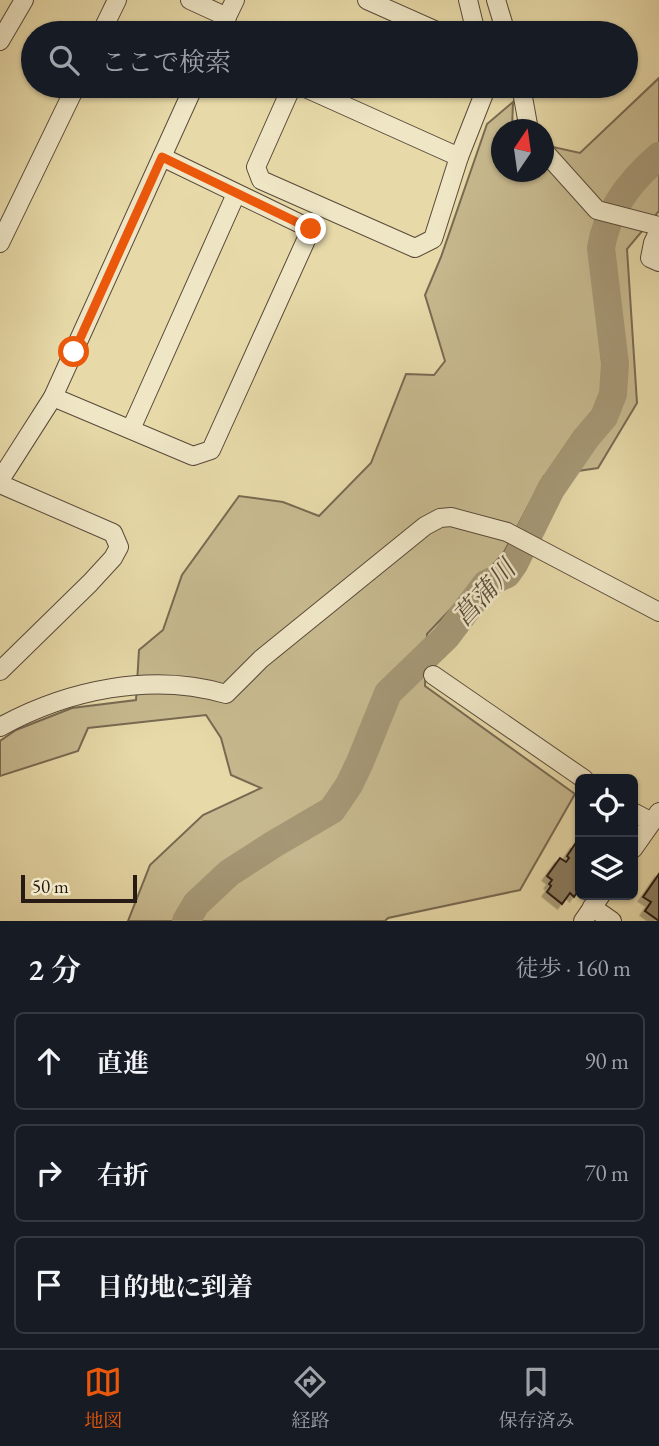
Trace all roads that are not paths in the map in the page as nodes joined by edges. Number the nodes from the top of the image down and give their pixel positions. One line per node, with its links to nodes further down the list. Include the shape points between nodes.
1 (24, 0): 14 (street)
2 (117, 0): 8 (street)
3 (190, 0): 9 (street)
4 (235, 0): 10 (street)
5 (368, 0): 11 (street)
6 (468, 0): 12 (street)
7 (496, 0): 13 (street)
8 (107, 21)
9 (218, 21)
10 (225, 21)
11 (414, 21)
12 (473, 21)
13 (502, 21)
14 (0, 41)
15 (70, 98): 27 (street)
16 (189, 98): 22 (street)
17 (287, 98): 23 (street, via 256,166 261,180 415,248 433,239)
18 (328, 98): 23 (street)
19 (482, 98): 23 (street)
20 (523, 98): 21 (street)
21 (527, 119)
22 (162, 157): 25 (street); 29 (street)
23 (459, 157)
24 (554, 162): 26 (street, via 597,210)
25 (236, 194): 30 (street); 30 (street, via 311,229 251,365 211,450 193,457)
26 (659, 228): 28 (street, via 650,258)
27 (0, 243)
28 (659, 262)
29 (53, 397): 30 (street); 31 (street)
30 (131, 429)
31 (0, 482): 33 (street, via 113,533 119,547 90,583)
32 (659, 612): 35 (street, via 507,532 440,518 261,659 226,694 172,684 123,687 70,697)
33 (0, 671)
34 (433, 675): 36 (street)
35 (0, 727)
36 (577, 774)
37 (655, 817): 38 (street)
38 (638, 842)
39 (592, 907): 40 (street)
40 (612, 921)

